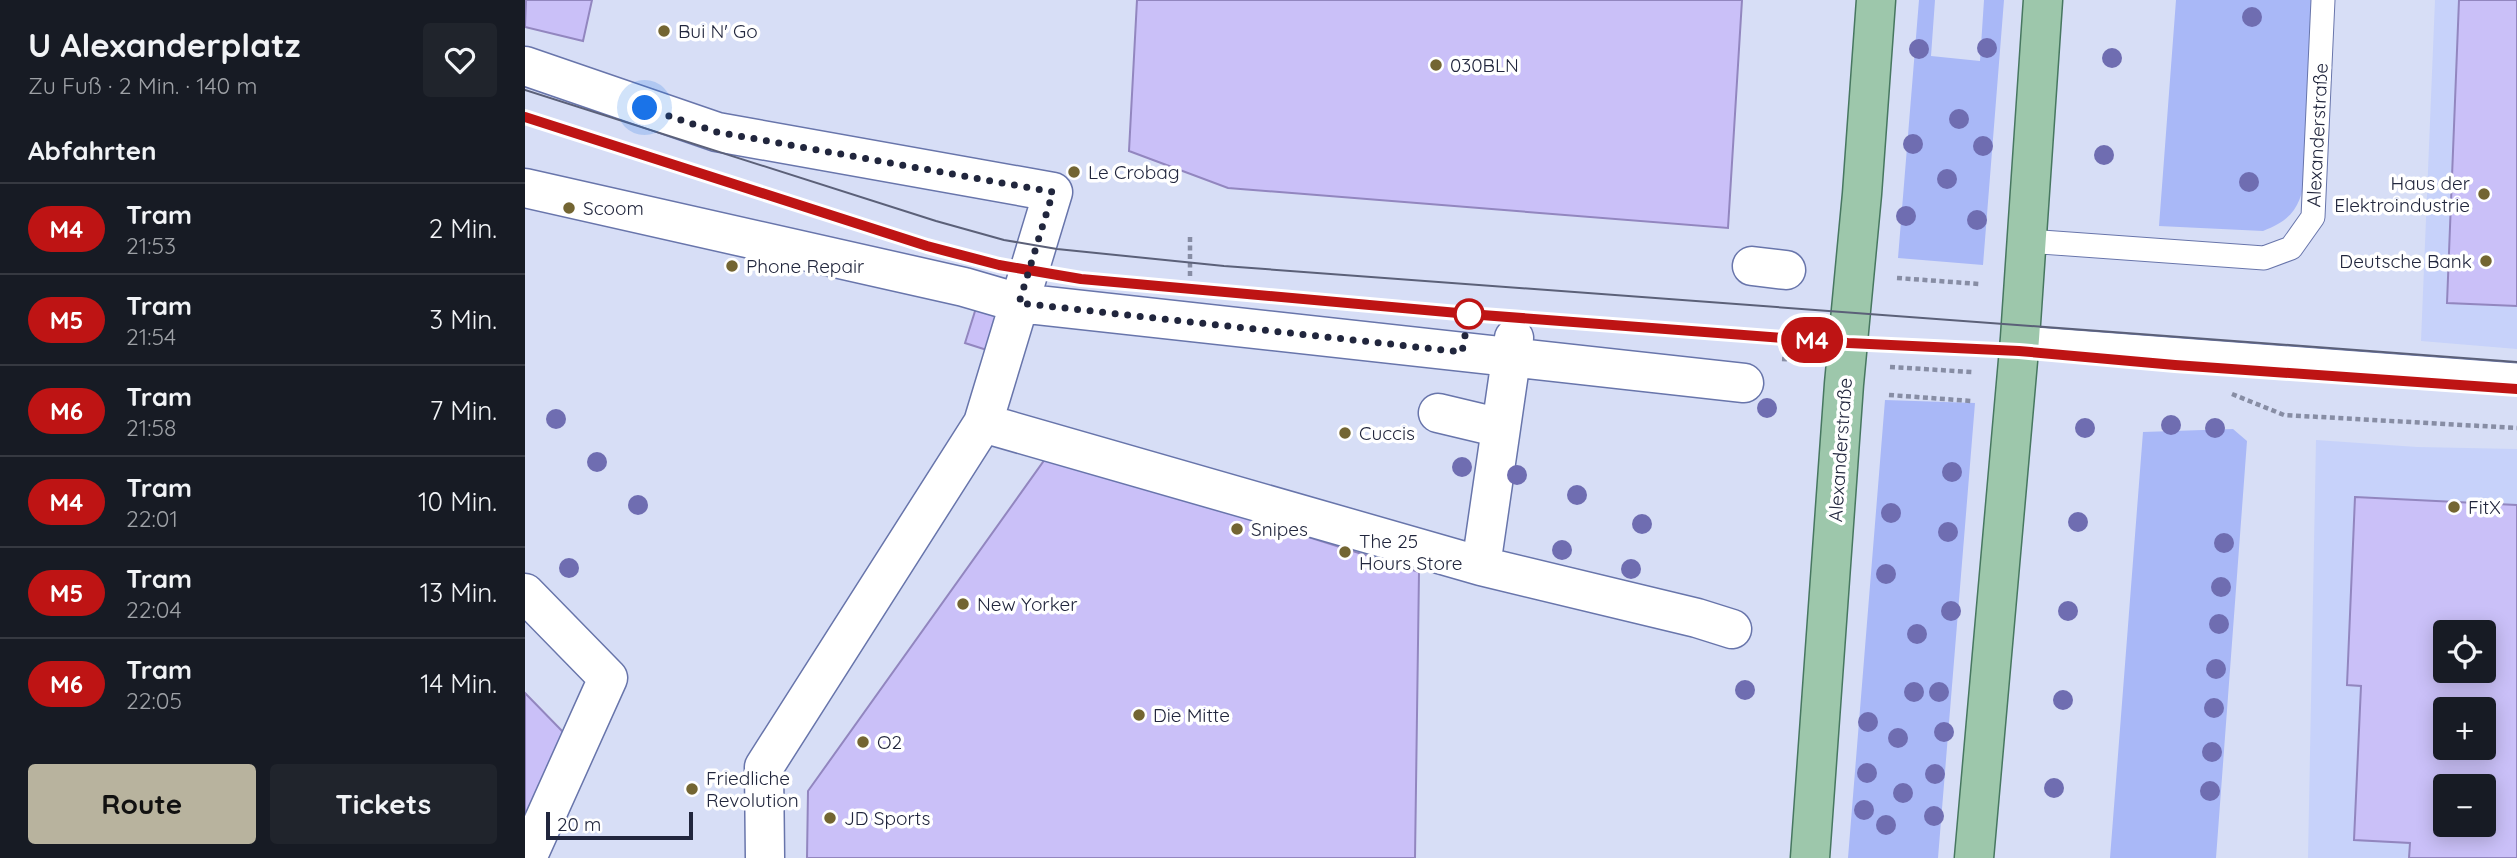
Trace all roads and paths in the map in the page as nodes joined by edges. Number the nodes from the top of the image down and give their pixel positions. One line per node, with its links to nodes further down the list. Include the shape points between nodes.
1 (1876, 0): 28 (main road, Alexanderstraße)
2 (2043, 0): 6 (main road)
3 (2323, 0): 6 (lane, Alexanderstraße, via 2313,217 2291,248 2264,258)
4 (525, 66): 9 (street, via 717,132 1053,192)
5 (525, 188): 9 (street)
6 (2027, 241): 10 (main road)
7 (1896, 278): 8 (path)
8 (1983, 285)
9 (1019, 303): 11 (street); 20 (street)
10 (2020, 338): 14 (lane); 29 (main road)
11 (1513, 347): 15 (street); 21 (street)
12 (1891, 367): 13 (path)
13 (1976, 372)
14 (2517, 375)
15 (1744, 383)
16 (2230, 393): 22 (path, via 2284,415)
17 (1885, 395): 18 (path)
18 (1975, 401)
19 (1440, 414): 21 (street)
20 (983, 423): 23 (street); 27 (street, via 764,767)
21 (1501, 428): 23 (street)
22 (2517, 428)
23 (1481, 566): 25 (street)
24 (525, 593): 26 (street, via 608,678)
25 (1732, 629)
26 (527, 858)
27 (765, 858)
28 (1810, 858)
29 (1974, 858)

